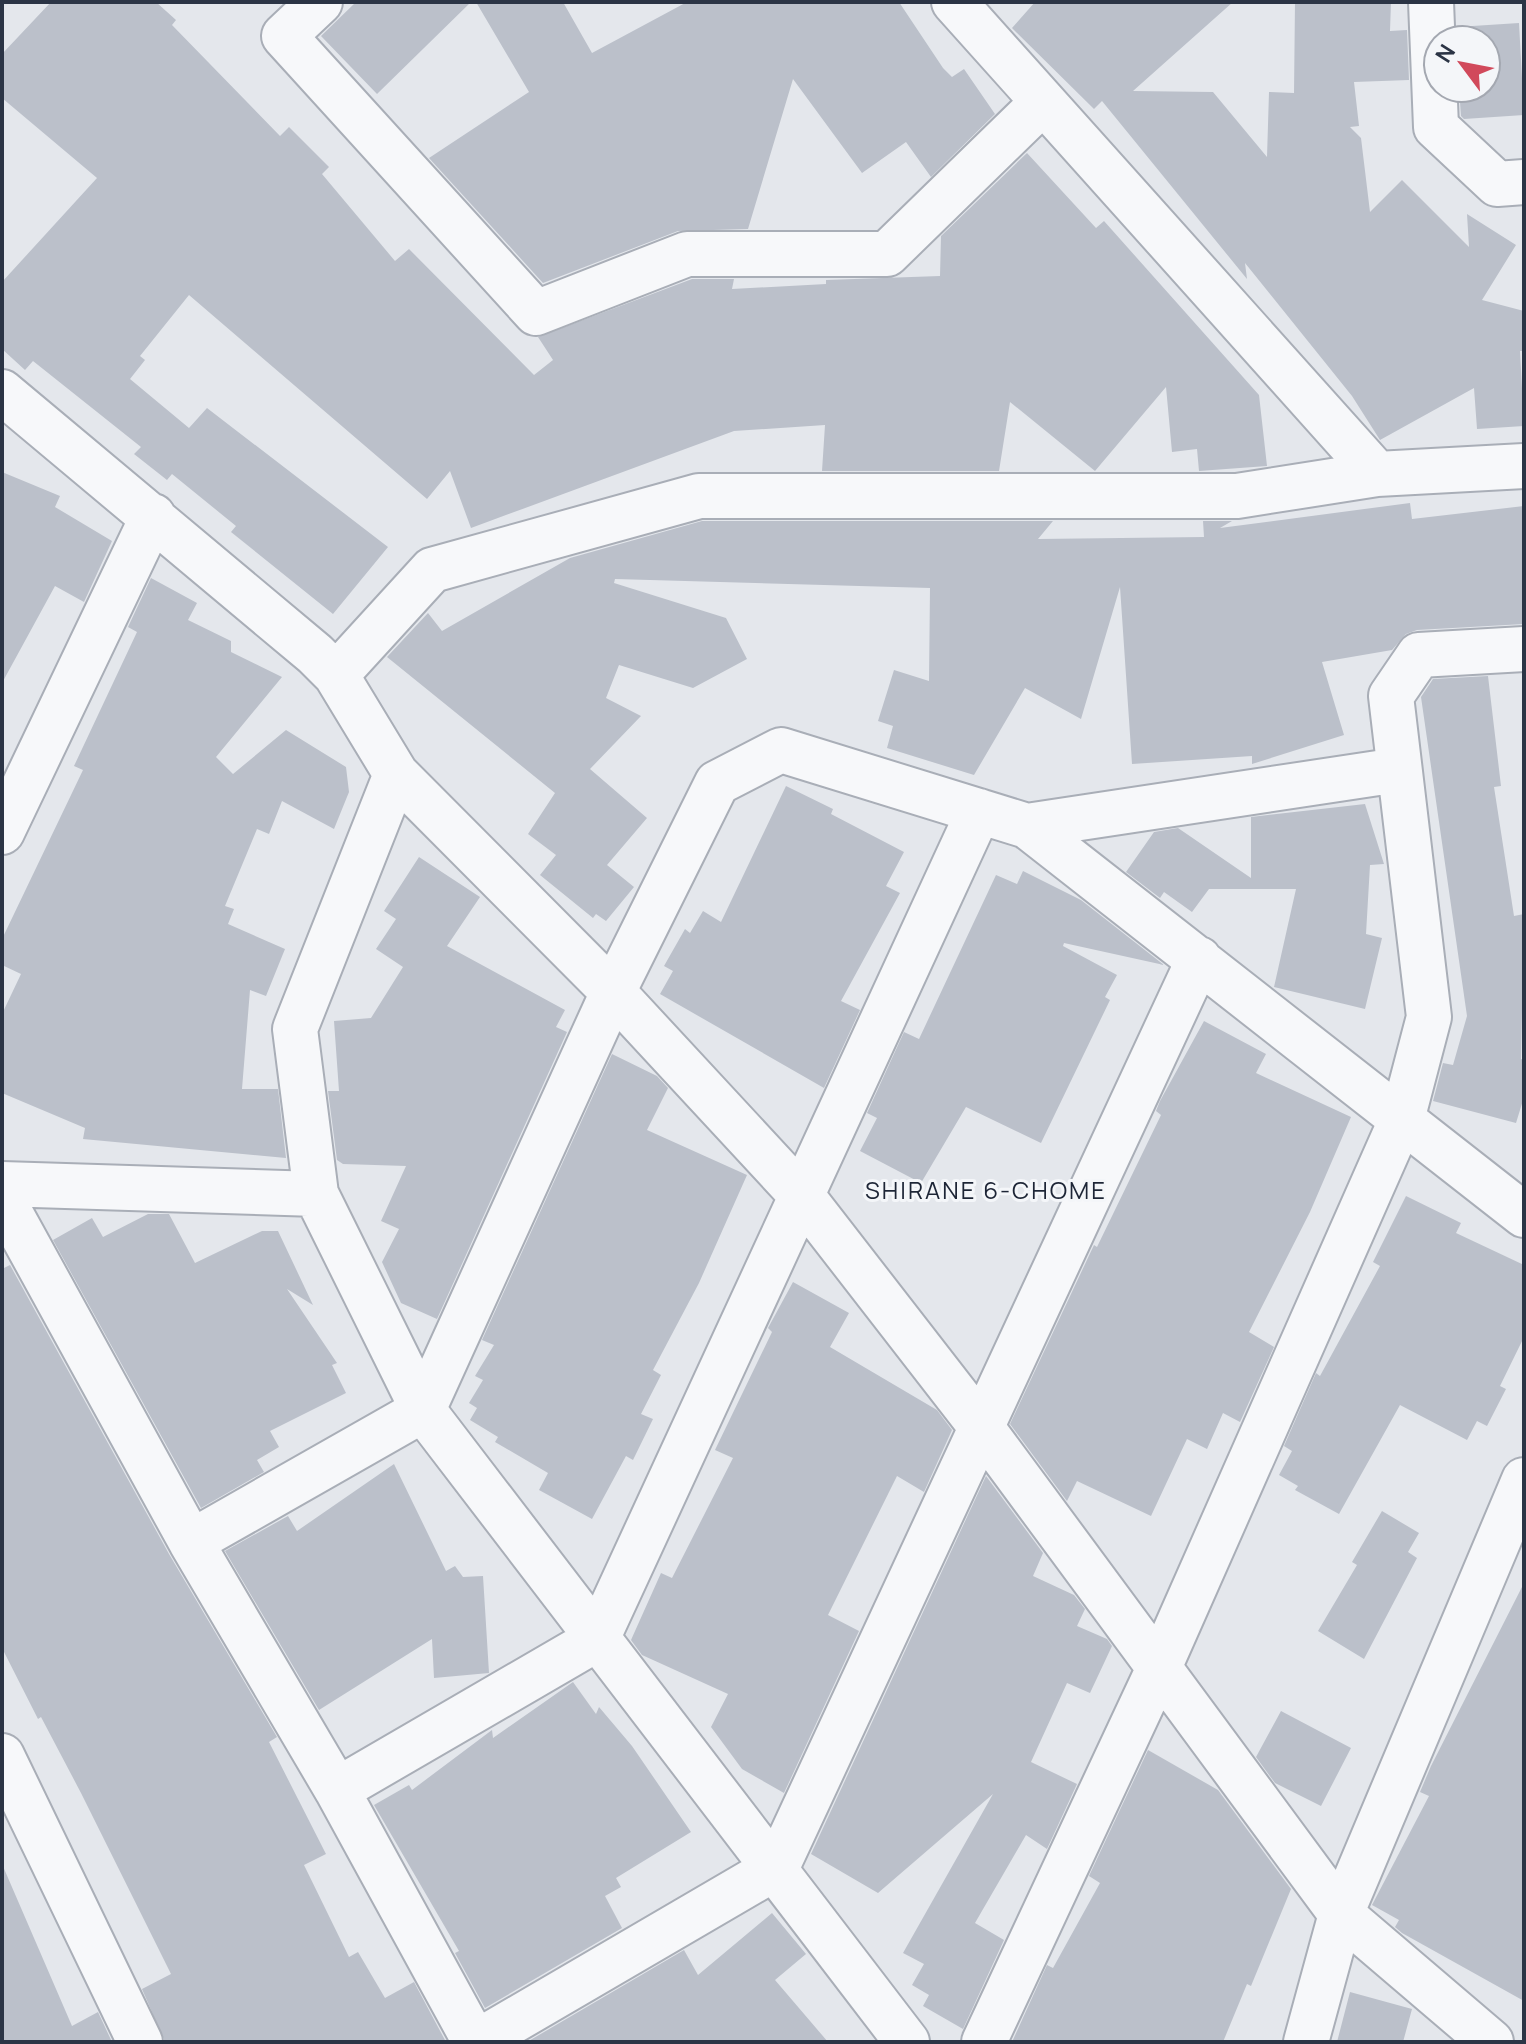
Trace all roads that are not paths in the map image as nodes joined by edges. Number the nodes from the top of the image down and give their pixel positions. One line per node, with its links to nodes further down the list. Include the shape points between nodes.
1 (320, 2): 4 (street, via 284,36 536,313 687,254 887,254)
2 (954, 2): 4 (street)
3 (1431, 2): 5 (street, via 1436,127 1497,184)
4 (1043, 102): 8 (street)
5 (1524, 182)
6 (2, 392): 9 (street)
7 (1524, 466): 8 (street)
8 (1377, 474): 11 (street, via 1237,496 699,496 432,570)
9 (153, 516): 11 (street); 16 (street)
10 (1524, 649): 12 (street, via 1419,655 1391,696)
11 (336, 675): 13 (street)
12 (1398, 770): 15 (street); 19 (street, via 1429,1017)
13 (396, 774): 18 (street); 21 (street, via 295,1029)
14 (979, 811): 15 (street); 18 (street, via 781,750 717,783); 22 (street)
15 (1027, 826): 17 (street)
16 (2, 832)
17 (1199, 959): 19 (street); 26 (street)
18 (613, 992): 22 (street); 25 (street)
19 (1403, 1116): 24 (street); 30 (street)
20 (2, 1184): 21 (street)
21 (316, 1194): 25 (street)
22 (802, 1196): 26 (street); 29 (street)
23 (2, 1198): 28 (street)
24 (1524, 1215)
25 (423, 1410): 28 (street); 29 (street)
26 (982, 1428): 30 (street); 33 (street)
27 (1524, 1480): 34 (street)
28 (191, 1542): 32 (street)
29 (597, 1639): 32 (street); 33 (street)
30 (1158, 1670): 34 (street); 38 (street)
31 (2, 1756): 35 (street)
32 (337, 1790): 36 (street)
33 (777, 1867): 36 (street); 37 (street)
34 (1341, 1914): 39 (street); 40 (street)
35 (140, 2042)
36 (476, 2042)
37 (907, 2042)
38 (984, 2042)
39 (1306, 2042)
40 (1491, 2042)

